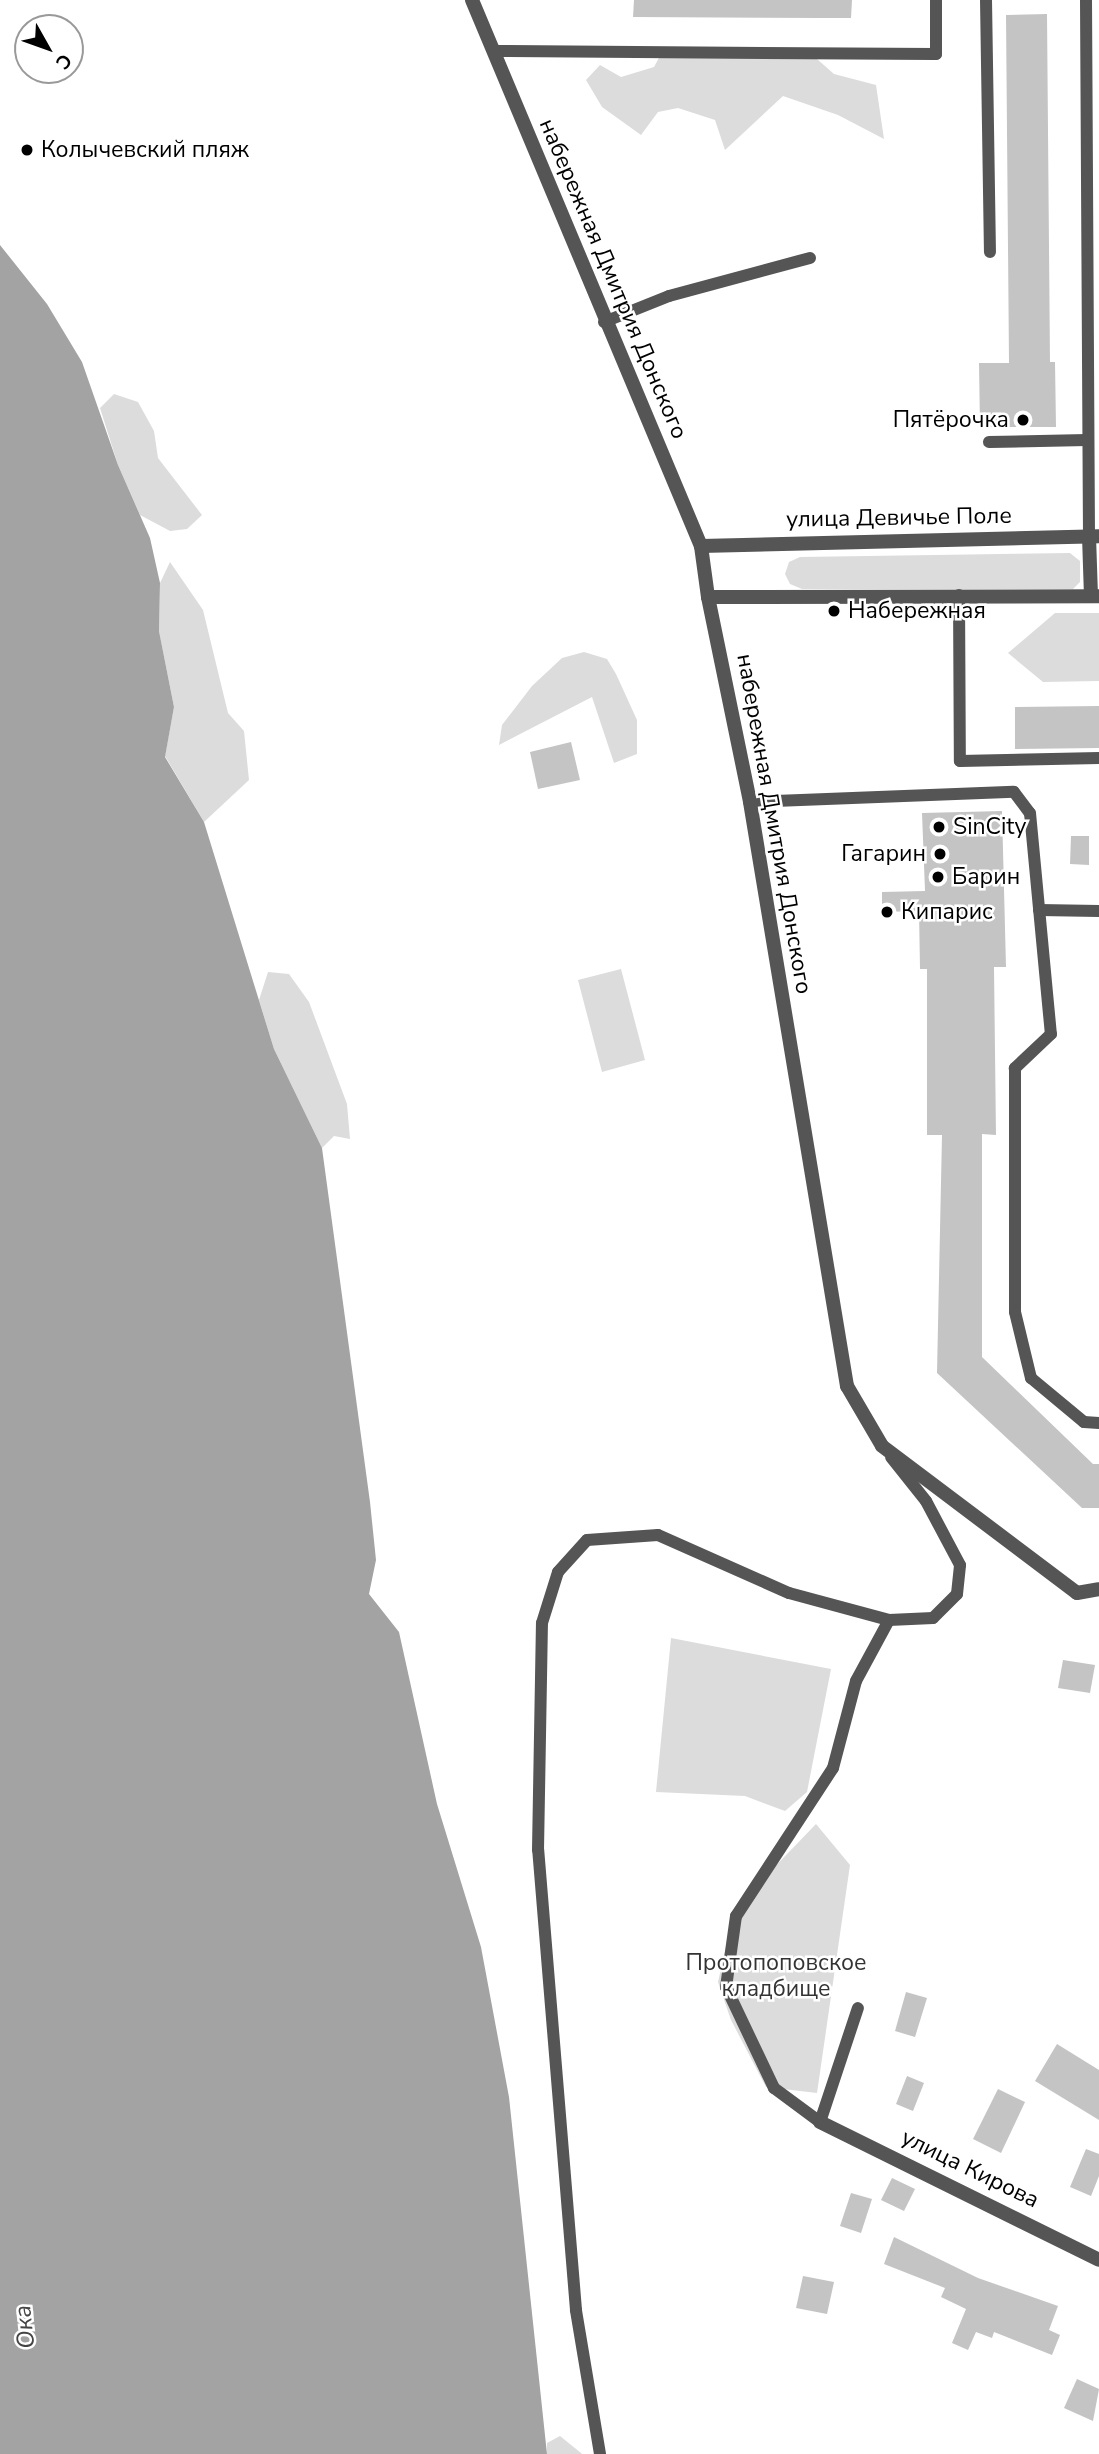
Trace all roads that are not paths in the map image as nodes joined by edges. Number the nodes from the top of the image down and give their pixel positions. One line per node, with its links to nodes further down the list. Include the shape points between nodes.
1 (472, 0): 6 (street, набережная Дмитрия Донского)
2 (936, 0): 6 (lane, via 936,54)
3 (986, 0): 8 (lane)
4 (1086, 0): 5 (lane)
5 (1092, 50): 7 (lane)
6 (494, 51): 10 (street, набережная Дмитрия Донского)
7 (1093, 241): 11 (lane)
8 (990, 252)
9 (810, 258): 10 (lane, via 669,296)
10 (604, 322): 15 (street, набережная Дмитрия Донского)
11 (1087, 440): 12 (lane); 13 (lane)
12 (989, 442)
13 (1093, 455): 14 (lane)
14 (1094, 536): 15 (street, улица Девичье Поле); 17 (street)
15 (701, 546): 18 (street, набережная Дмитрия Донского)
16 (959, 595): 17 (street); 18 (street); 19 (lane, via 960,761)
17 (1095, 596)
18 (708, 597): 20 (street, набережная Дмитрия Донского)
19 (1099, 758)
20 (750, 802): 21 (lane, via 1014,792 1030,813); 24 (street, набережная Дмитрия Донского, via 847,1386)
21 (1040, 910): 22 (lane); 23 (lane, via 1051,1034 1015,1068 1016,1312 1031,1378 1084,1422)
22 (1099, 911)
23 (1099, 1423)
24 (882, 1446): 25 (street, набережная Дмитрия Донского, via 1077,1593); 26 (lane, via 926,1502 960,1565 957,1594 933,1618)
25 (1099, 1589)
26 (889, 1620): 28 (lane, via 856,1681 833,1768 736,1916 734,1928 726,1987 774,2088); 30 (lane, via 789,1593 658,1535 587,1540 558,1572 542,1623 537,1850 576,2310)
27 (858, 2008): 28 (lane)
28 (820, 2122): 29 (street, улица Кирова)
29 (1099, 2260)
30 (600, 2454)

